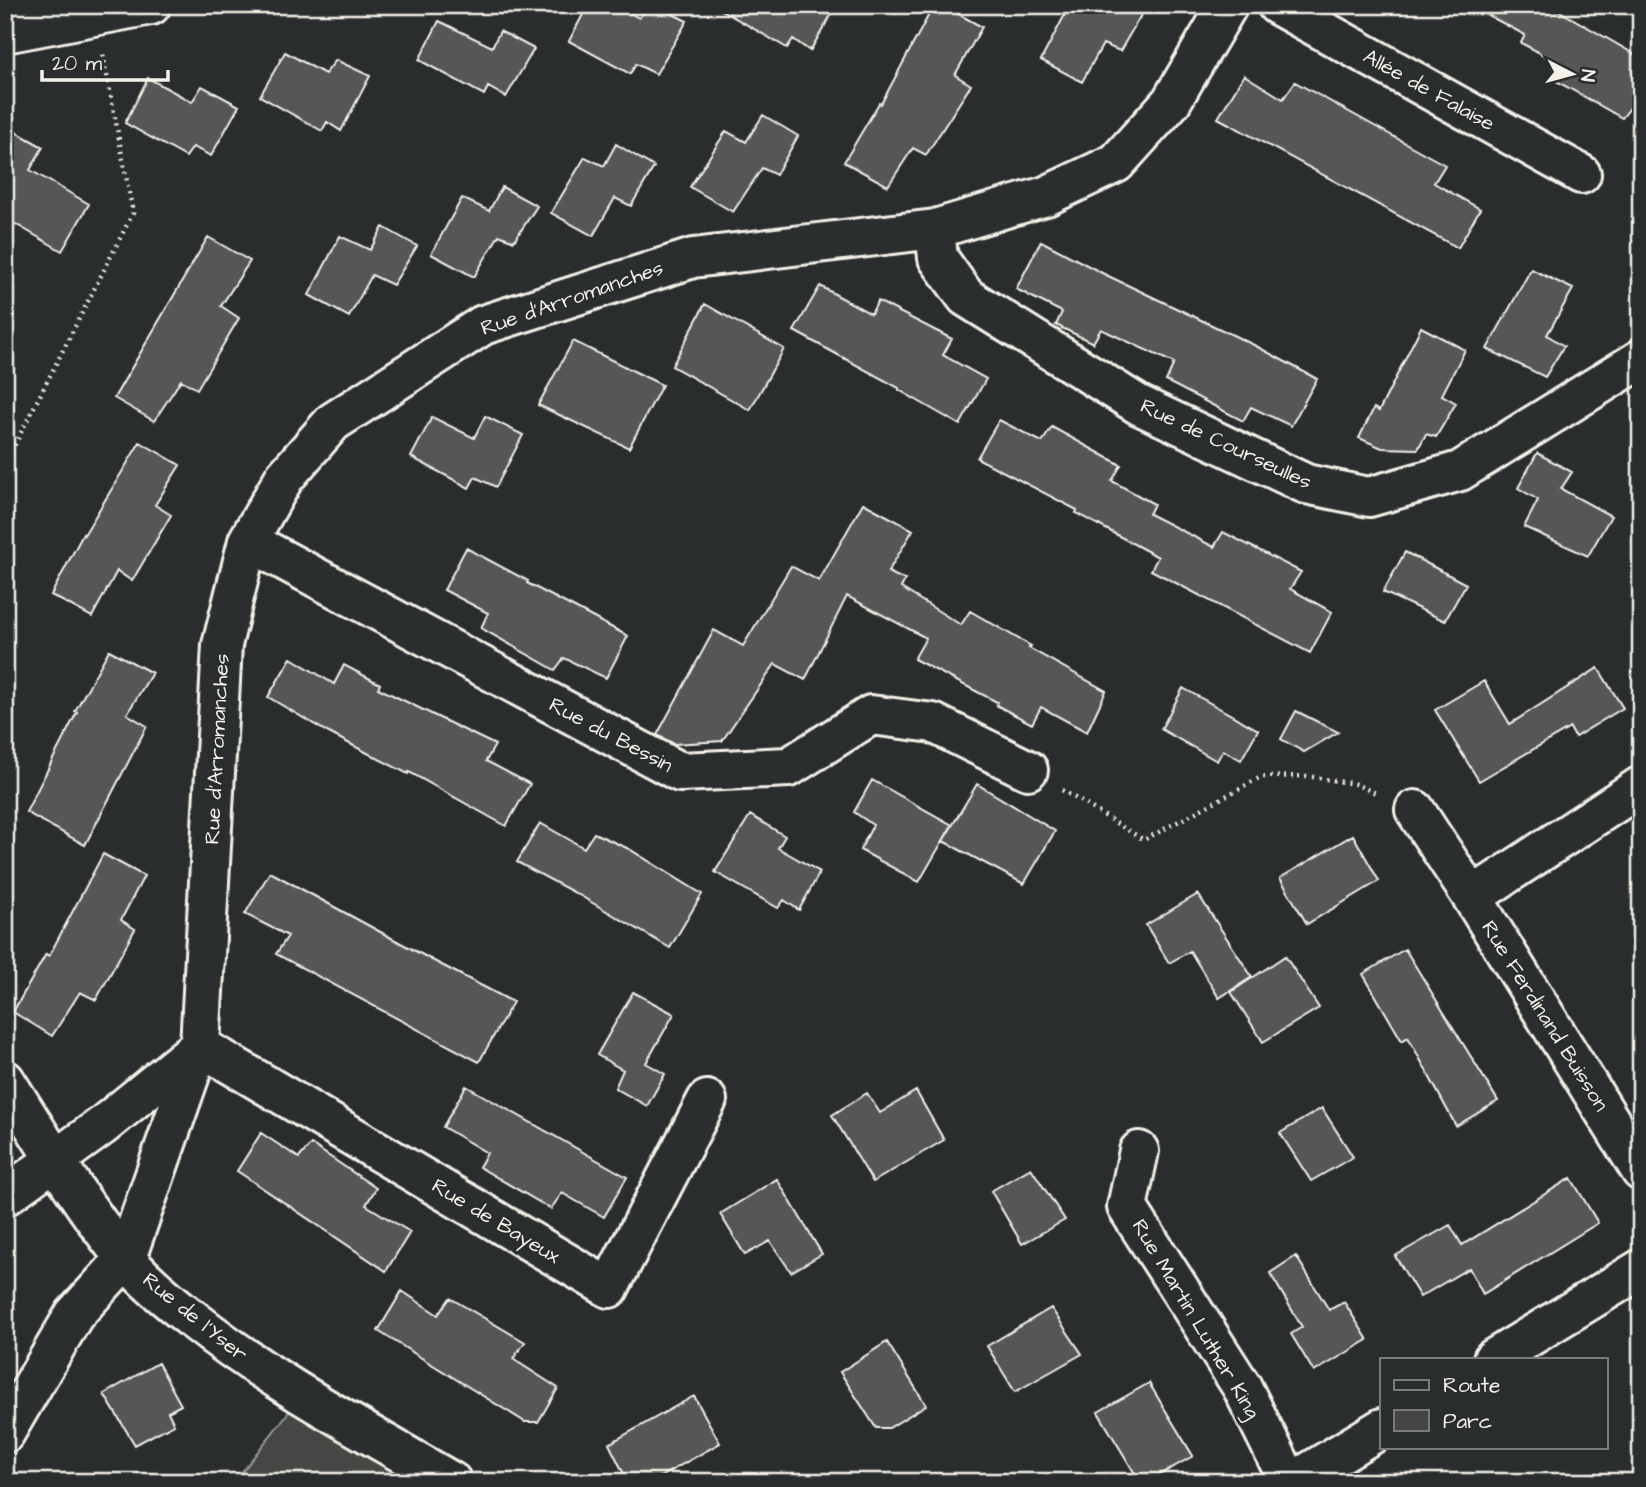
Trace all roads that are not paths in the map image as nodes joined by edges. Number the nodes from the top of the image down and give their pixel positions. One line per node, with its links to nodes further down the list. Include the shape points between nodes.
1 (150, 5): 4 (street)
2 (1228, 5): 6 (street, Rue d'Arromanches, via 1171,102 1116,163 1046,196)
3 (1277, 5): 5 (street, Allée de Falaise)
4 (5, 33)
5 (1581, 174)
6 (934, 229): 7 (street, Rue de Courseulles, via 938,258 966,297 1139,405 1306,484 1369,497 1460,471); 8 (street, Rue d'Arromanches, via 693,258 483,325 333,422 284,478)
7 (1641, 359)
8 (247, 541): 9 (street, Rue du Bessin, via 680,772 789,767 871,715 933,723); 13 (street, Rue d'Arromanches, via 222,645)
9 (1028, 770)
10 (1641, 786): 12 (street, Rue Ferdinand Buisson)
11 (1415, 810): 12 (street, Rue Ferdinand Buisson)
12 (1472, 897): 18 (street, Rue Ferdinand Buisson)
13 (200, 1046): 15 (street, Rue de Bayeux, via 609,1288); 17 (street); 20 (street, Rue d'Arromanches)
14 (5, 1080): 17 (street, Rue de l'Yser)
15 (707, 1100)
16 (1139, 1151): 26 (street, Rue Martin Luther King, via 1128,1208 1242,1387)
17 (56, 1160): 19 (street); 20 (street, Rue de l'Yser)
18 (1641, 1171)
19 (5, 1196)
20 (126, 1258): 24 (street, via 74,1315); 25 (street, Rue de l'Yser, via 223,1344 289,1388)
21 (1641, 1269): 22 (street)
22 (1495, 1358)
23 (1380, 1429): 26 (street)
24 (5, 1433)
25 (452, 1482)
26 (1291, 1482)

